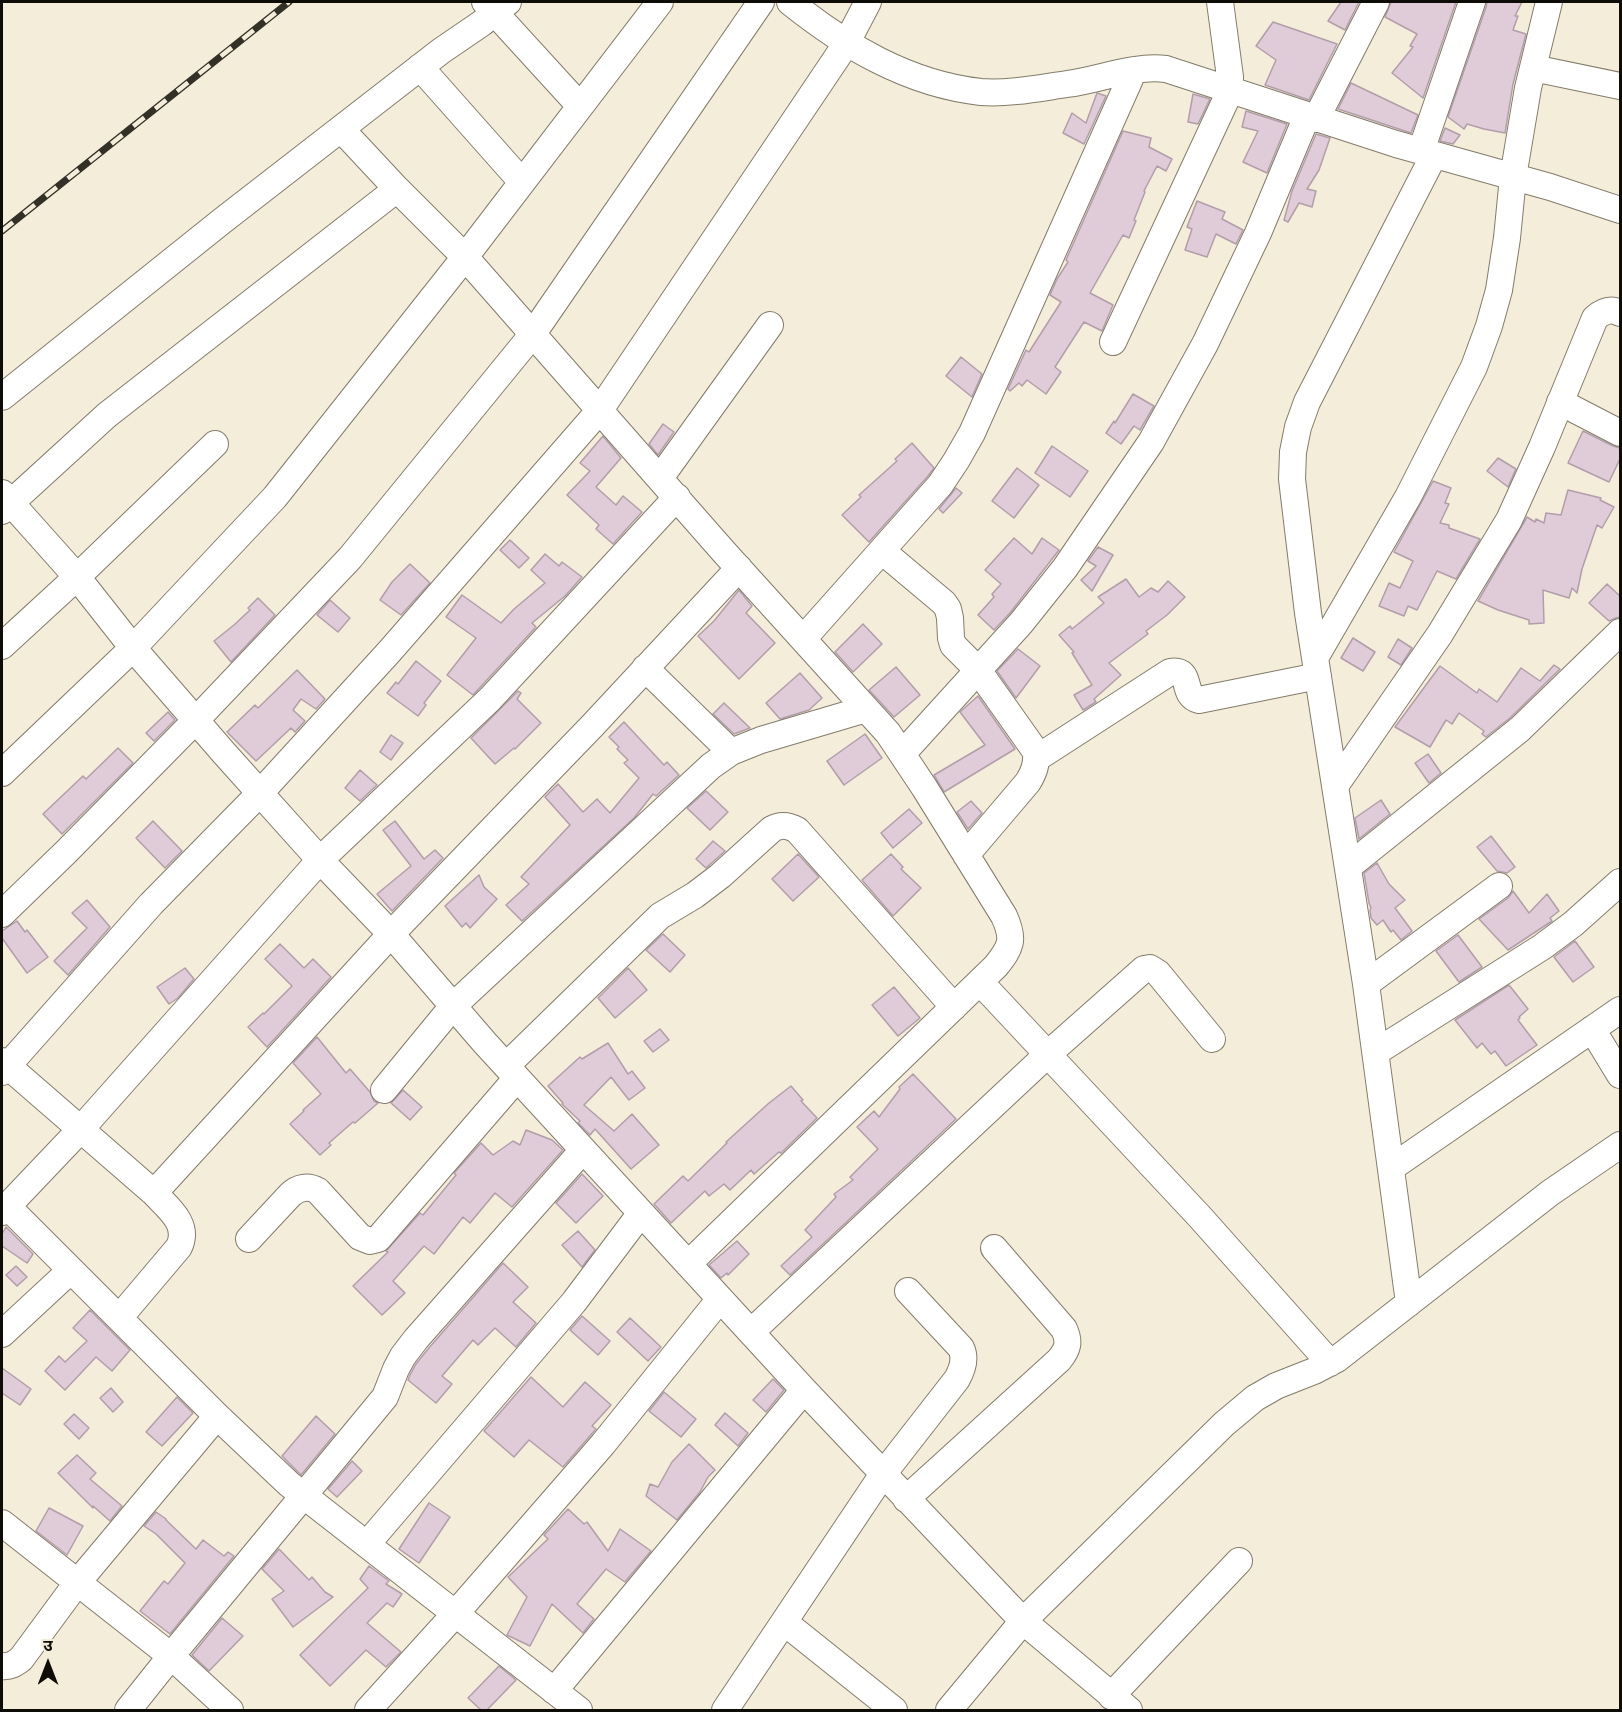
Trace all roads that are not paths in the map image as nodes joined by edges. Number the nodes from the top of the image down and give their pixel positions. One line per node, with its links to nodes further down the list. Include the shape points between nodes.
1 (660, 2): 16 (street)
2 (761, 2): 27 (street)
3 (790, 2): 10 (street)
4 (868, 2): 10 (street)
5 (1220, 2): 15 (street)
6 (1376, 2): 17 (street)
7 (1472, 2): 19 (street)
8 (1549, 2): 12 (street)
9 (496, 5): 11 (street); 16 (street)
10 (846, 44): 13 (street, via 889,66 936,83 981,92 1074,83); 31 (street)
11 (420, 67): 18 (street); 21 (street)
12 (1533, 68): 14 (street); 20 (street)
13 (1134, 70): 15 (street, via 1166,69); 37 (street, via 972,433 940,485)
14 (1620, 86)
15 (1230, 91): 17 (street); 28 (street)
16 (580, 106): 21 (street)
17 (1312, 118): 19 (street); 46 (street, via 1205,344 1151,442 1065,568)
18 (341, 129): 22 (street); 29 (street)
19 (1428, 153): 20 (street); 44 (street, via 1298,427 1292,479)
20 (1513, 177): 23 (street); 44 (street, via 1499,290 1474,367)
21 (522, 182): 24 (street)
22 (397, 189): 24 (street); 36 (street, via 107,415)
23 (1620, 210)
24 (465, 257): 27 (street); 43 (street, via 275,497)
25 (1620, 313): 30 (street, via 1608,310 1596,318)
26 (771, 324): 34 (street)
27 (532, 335): 31 (street); 48 (street, via 351,558)
28 (1113, 342)
29 (2, 397)
30 (1560, 402): 32 (street); 53 (street, via 1509,520 1440,634)
31 (600, 410): 34 (street); 54 (street)
32 (1620, 433)
33 (215, 444): 39 (street)
34 (660, 478): 35 (street)
35 (677, 498): 38 (street); 56 (street, via 490,699)
36 (4, 502): 39 (street)
37 (882, 551): 41 (street); 46 (street, via 944,603 953,645)
38 (739, 568): 41 (street); 45 (street)
39 (77, 577): 42 (street); 43 (street)
40 (1620, 632): 57 (street, via 1520,729)
41 (803, 639): 47 (street)
42 (2, 646)
43 (133, 648): 48 (street); 52 (street)
44 (1316, 667): 51 (street, via 1199,700 1190,695 1183,674 1170,672); 53 (street)
45 (645, 668): 49 (street); 61 (street)
46 (978, 670): 50 (street); 51 (street, via 1033,746)
47 (866, 709): 49 (street); 50 (street)
48 (196, 720): 54 (street); 60 (street)
49 (731, 752): 64 (street, via 711,766)
50 (902, 754): 55 (street)
51 (1037, 758): 55 (street, via 1028,782)
52 (2, 773)
53 (1335, 786): 57 (street)
54 (260, 793): 56 (street); 71 (street)
55 (966, 855): 62 (street, via 1010,930 1008,951)
56 (320, 860): 61 (street); 75 (street)
57 (1348, 867): 63 (street)
58 (1620, 882): 69 (street, via 1542,947)
59 (1499, 886): 63 (street)
60 (2, 914)
61 (391, 934): 64 (street); 79 (street)
62 (980, 982): 65 (street); 70 (street)
63 (1366, 984): 69 (street)
64 (453, 1006): 72 (street); 74 (street)
65 (954, 1007): 72 (street, via 797,830 780,825 695,895 660,916); 84 (street)
66 (1620, 1010): 67 (street)
67 (1592, 1029): 73 (street); 78 (street)
68 (1212, 1038): 70 (street, via 1158,972 1146,968)
69 (1376, 1052): 78 (street)
70 (1048, 1054): 90 (street); 92 (street)
71 (3, 1066): 75 (street)
72 (511, 1072): 77 (street); 82 (street, via 378,1239 362,1239 318,1191 303,1188 294,1191)
73 (1620, 1075)
74 (384, 1090)
75 (80, 1130): 79 (street); 80 (street)
76 (1620, 1145): 88 (street, via 1550,1193)
77 (583, 1150): 81 (street); 96 (street, via 416,1339 396,1369 386,1397)
78 (1390, 1168): 88 (street)
79 (154, 1193): 89 (street, via 180,1222 182,1242)
80 (4, 1209): 85 (street)
81 (641, 1213): 84 (street); 99 (street, via 574,1302)
82 (249, 1239)
83 (994, 1248): 97 (street, via 1064,1329 1068,1336 1067,1351)
84 (688, 1264): 87 (street)
85 (71, 1270): 89 (street); 91 (street)
86 (908, 1291): 95 (street, via 961,1348 964,1359 957,1379)
87 (720, 1299): 90 (street); 102 (street, via 603,1444)
88 (1409, 1303): 92 (street)
89 (119, 1318): 94 (street)
90 (751, 1332): 93 (street)
91 (2, 1334)
92 (1330, 1363): 103 (street, via 1254,1398)
93 (804, 1390): 95 (street); 107 (street)
94 (216, 1416): 96 (street); 101 (street)
95 (883, 1474): 97 (street); 104 (street)
96 (305, 1495): 99 (street); 105 (street)
97 (906, 1499): 103 (street)
98 (2, 1523): 101 (street)
99 (367, 1544): 102 (street)
100 (1239, 1561): 108 (street)
101 (77, 1583): 105 (street); 106 (street, via 21,1659 14,1665)
102 (456, 1613): 107 (street); 111 (street)
103 (1023, 1621): 108 (street); 115 (street)
104 (784, 1622): 113 (street); 114 (street)
105 (171, 1656): 109 (street); 110 (street)
106 (2, 1666)
107 (554, 1691): 112 (street)
108 (1120, 1703)
109 (128, 1710)
110 (230, 1710)
111 (368, 1710)
112 (579, 1710)
113 (725, 1710)
114 (894, 1710)
115 (949, 1710)

